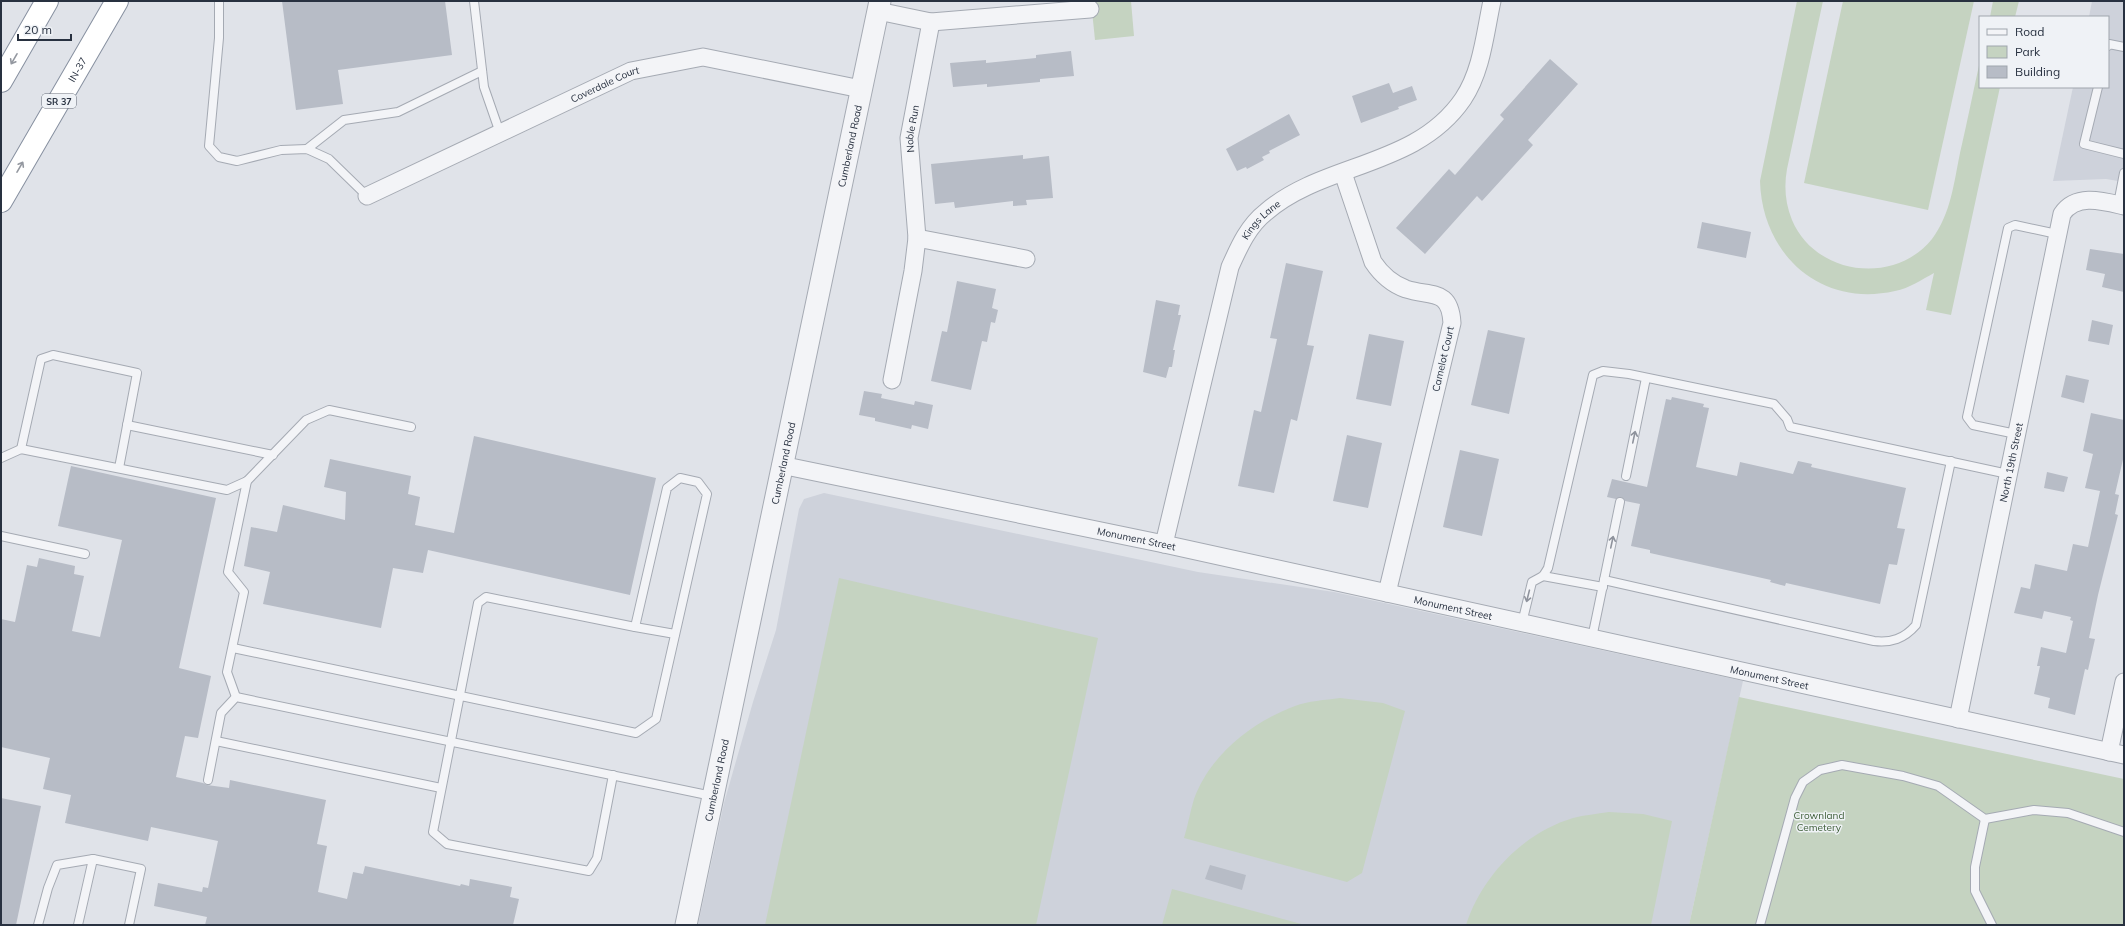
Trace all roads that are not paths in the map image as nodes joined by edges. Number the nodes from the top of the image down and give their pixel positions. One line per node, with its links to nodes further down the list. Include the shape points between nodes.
1 (48, 1): 13 (highway, one-way to 13)
2 (117, 1): 22 (highway, IN-37 / SR 37, one-way to 2)
3 (219, 1): 17 (lane, via 219,38 209,146 219,158 237,160 281,150)
4 (474, 1): 12 (lane)
5 (1492, 1): 19 (street, Kings Lane, via 1480,61 1463,99 1447,118 1407,148)
6 (879, 6): 9 (street); 15 (street, Cumberland Road)
7 (1028, 8): 8 (street); 9 (street)
8 (1090, 9)
9 (930, 22): 25 (street, Noble Run, via 909,138)
10 (2109, 44): 11 (lane)
11 (2124, 47)
12 (482, 71): 16 (lane, via 484,87); 17 (lane, via 398,112 344,120)
13 (1, 81)
14 (2098, 88): 18 (lane, via 2084,144)
15 (861, 89): 16 (street, Coverdale Court, via 703,57 631,71); 36 (street, Cumberland Road)
16 (500, 133): 21 (street, Coverdale Court)
17 (307, 149): 21 (lane, via 329,159)
18 (2124, 154)
19 (1343, 173): 43 (street, Kings Lane, via 1307,187 1265,212 1238,249 1230,267); 47 (street, Camelot Court, via 1373,262 1379,270 1388,279 1407,289 1439,295 1451,310 1452,323)
20 (2124, 173): 23 (lane)
21 (367, 196)
22 (1, 201)
23 (2121, 205): 24 (street, North 19th Street, via 2084,200 2066,207)
24 (2057, 234): 31 (street, North 19th Street); 31 (lane, via 2015,225 2008,228 1967,417 1973,425)
25 (917, 238): 26 (street); 28 (street, Noble Run)
26 (1026, 260)
27 (1646, 378): 35 (lane, via 1774,404 1787,419 1790,427); 39 (lane, one-way to 27); 45 (lane, via 1603,371 1593,375 1548,568)
28 (892, 380)
29 (127, 425): 32 (lane, via 137,373 53,355 41,359); 33 (lane); 37 (lane)
30 (411, 427): 33 (lane, via 329,410 306,420)
31 (2016, 434): 38 (street, North 19th Street)
32 (21, 449): 34 (lane); 37 (lane)
33 (273, 455): 40 (lane)
34 (1, 458)
35 (1951, 462): 38 (lane); 46 (lane, via 1916,625 1910,633 1896,641 1874,641)
36 (781, 465): 43 (street, Monument Street); 63 (street, Cumberland Road)
37 (119, 468): 40 (lane, via 227,490)
38 (2008, 474): 56 (street, North 19th Street)
39 (1626, 476)
40 (247, 481): 52 (lane, via 228,572 244,592)
41 (1620, 502): 46 (lane, one-way to 41)
42 (1, 536): 44 (lane)
43 (1164, 544): 47 (street, Monument Street)
44 (85, 554)
45 (1543, 576): 46 (lane); 48 (lane, one-way to 48, via 1532,582)
46 (1603, 584): 51 (lane)
47 (1387, 593): 48 (street, Monument Street)
48 (1522, 622): 51 (street, Monument Street)
49 (635, 627): 50 (lane); 50 (lane, via 667,488 680,478 698,482 707,494); 54 (lane, via 486,597 478,603)
50 (675, 634): 54 (lane, via 656,719 636,733)
51 (1592, 638): 56 (street, Monument Street)
52 (233, 648): 54 (lane); 55 (lane, via 228,672)
53 (2124, 682): 59 (street)
54 (459, 695): 58 (lane)
55 (236, 697): 57 (lane, via 221,712); 58 (lane)
56 (1958, 718): 59 (street, Monument Street)
57 (216, 741): 61 (lane); 62 (lane)
58 (450, 741): 60 (lane); 62 (lane)
59 (2117, 753)
60 (613, 775): 62 (lane, via 598,858 589,871 447,844 433,832); 63 (lane)
61 (208, 780)
62 (441, 788)
63 (712, 796): 70 (street, Cumberland Road)
64 (1985, 819): 65 (lane, via 2034,810 2068,813); 71 (lane, via 1938,786 1903,776 1842,765 1820,770 1803,782 1795,798); 72 (lane, via 1975,867 1975,891)
65 (2124, 832)
66 (93, 859): 67 (lane, via 57,865); 68 (lane); 69 (lane, via 141,870)
67 (38, 925)
68 (78, 925)
69 (129, 925)
70 (686, 925)
71 (1760, 925)
72 (1992, 925)

